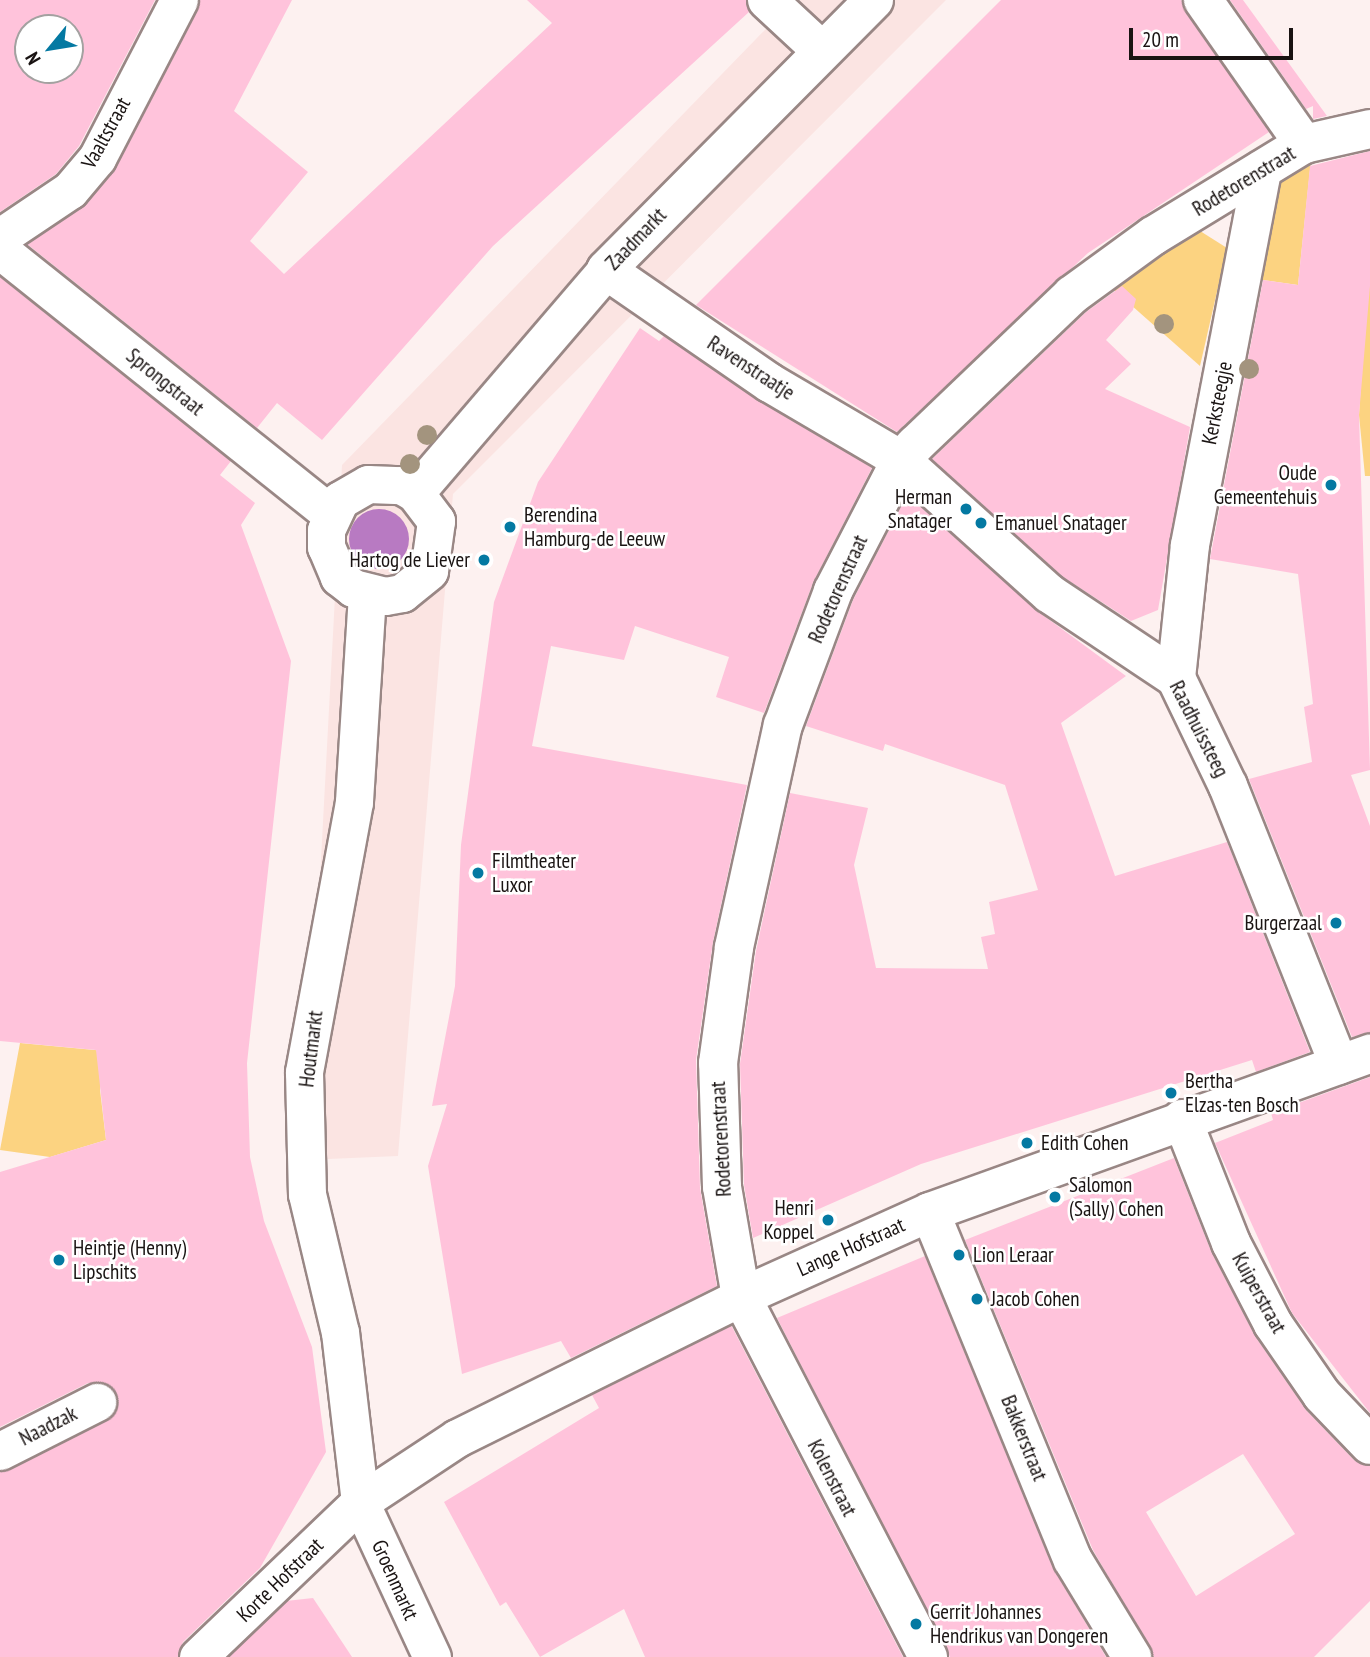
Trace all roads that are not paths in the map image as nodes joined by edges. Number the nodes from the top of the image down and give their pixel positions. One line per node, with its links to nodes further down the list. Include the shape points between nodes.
1 (179, 0): 9 (street, Vaaltstraat, via 97,158 70,190)
2 (767, 0): 5 (street)
3 (874, 0): 5 (street, Zaadmarkt)
4 (1203, 0): 7 (street)
5 (822, 51): 11 (street, Zaadmarkt)
6 (1370, 129): 7 (street, Rodetorenstraat)
7 (1304, 144): 8 (street, Rodetorenstraat)
8 (1262, 170): 12 (street, Rodetorenstraat, via 1072,295); 16 (street, Kerksteegje, via 1190,545)
9 (0, 237)
10 (0, 250): 14 (street, Sprongstraat)
11 (606, 270): 12 (street, Ravenstraatje, via 770,383); 13 (street, Zaadmarkt)
12 (901, 460): 16 (street, Raadhuissteeg, via 1050,594); 20 (street, Rodetorenstraat, via 833,591 783,725 734,947 718,1063 722,1187)
13 (415, 493): 14 (street, via 401,485 368,484 340,500); 15 (street, via 436,521 429,571 402,593)
14 (331, 514): 15 (street, via 326,530 330,563)
15 (367, 594): 24 (street, Houtmarkt, via 354,802 304,1072 307,1194 340,1332)
16 (1176, 678): 17 (street, Raadhuissteeg)
17 (1354, 1060): 18 (street, Lange Hofstraat)
18 (1182, 1119): 19 (street, Lange Hofstraat); 22 (street, Kuiperstraat, via 1231,1243 1273,1324 1322,1395)
19 (930, 1212): 20 (street, Lange Hofstraat); 28 (street, Bakkerstraat, via 1073,1560)
20 (741, 1297): 24 (street, Lange Hofstraat, via 457,1438); 27 (street, Kolenstraat)
21 (97, 1402): 23 (street, Naadzak)
22 (1370, 1445)
23 (0, 1451)
24 (360, 1502): 25 (street, Korte Hofstraat); 26 (street, Groenmarkt)
25 (198, 1657)
26 (432, 1657)
27 (928, 1657)
28 (1132, 1657)

